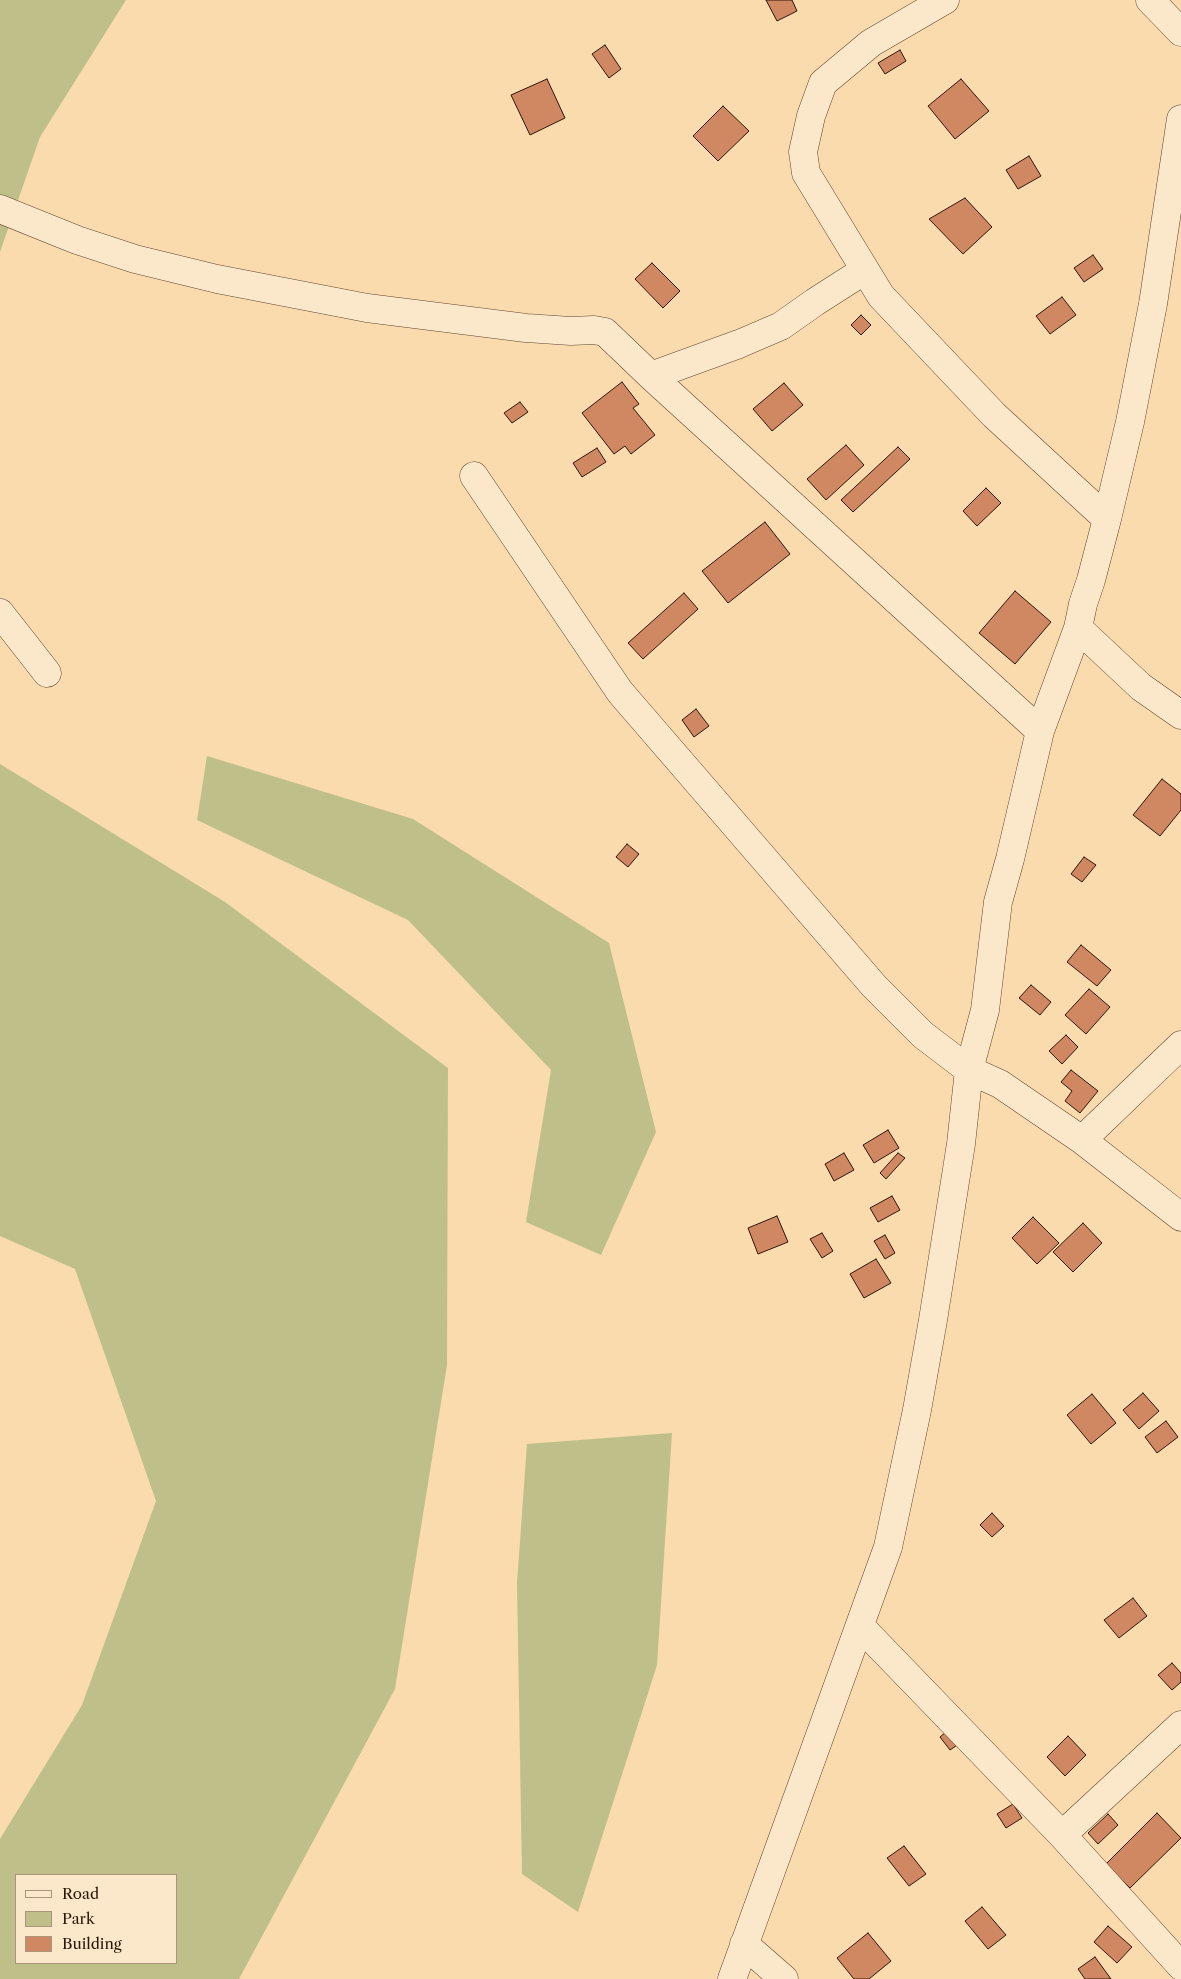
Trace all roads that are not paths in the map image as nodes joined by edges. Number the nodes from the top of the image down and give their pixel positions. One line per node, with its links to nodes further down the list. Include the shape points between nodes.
1 (945, 0): 8 (street, via 871,42 850,60 824,83 811,116 803,152 806,173)
2 (1150, 0): 3 (street)
3 (1181, 32)
4 (1181, 119): 5 (street)
5 (1167, 200): 7 (street); 11 (street, via 1153,304)
6 (0, 209): 9 (street, via 134,259 217,279 367,308 526,328 605,332)
7 (1181, 246)
8 (865, 270): 9 (street, via 781,326); 11 (street, via 881,296 994,415)
9 (651, 376): 16 (street)
10 (474, 476): 18 (street, via 620,692 874,986 923,1035)
11 (1107, 519): 13 (street)
12 (0, 613): 14 (street)
13 (1078, 628): 15 (street, via 1141,687); 16 (street)
14 (48, 673)
15 (1181, 715)
16 (1040, 731): 18 (street, via 998,902 985,1010)
17 (1181, 1045): 19 (street)
18 (969, 1070): 19 (street, via 1000,1084); 21 (street, via 961,1144 917,1410 888,1547)
19 (1082, 1140): 20 (street)
20 (1181, 1217)
21 (860, 1626): 23 (street); 24 (street)
22 (1181, 1725): 23 (street)
23 (1062, 1835): 25 (street)
24 (744, 1944): 26 (street); 27 (street)
25 (1179, 1959)
26 (732, 1979)
27 (784, 1979)

